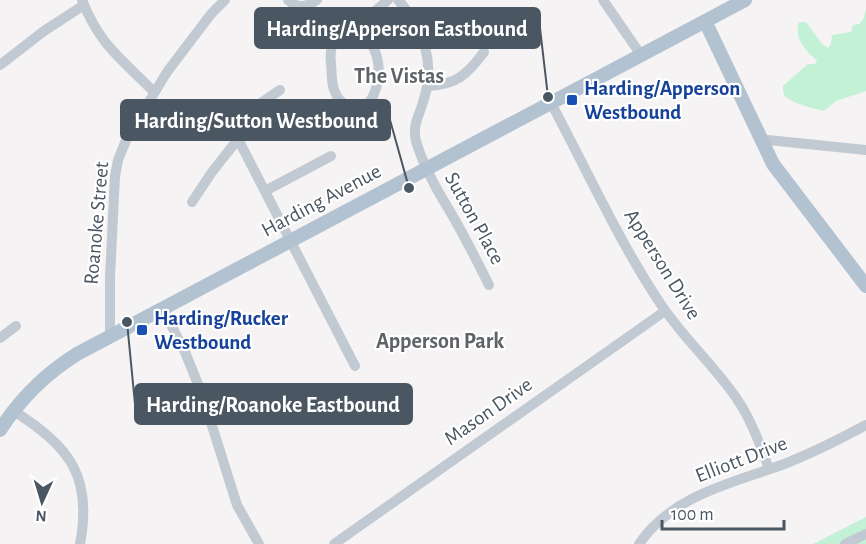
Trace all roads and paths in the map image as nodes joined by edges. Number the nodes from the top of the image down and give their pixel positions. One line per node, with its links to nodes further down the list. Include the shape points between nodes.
1 (225, 0): 16 (street, Roanoke Street)
2 (288, 0): 3 (street, via 301,7)
3 (317, 0)
4 (388, 0): 10 (street)
5 (398, 0): 14 (street, Sutton Place, via 424,41)
6 (603, 0): 12 (street)
7 (746, 0): 9 (main road, Harding Avenue)
8 (83, 2): 13 (street); 16 (street, via 107,47)
9 (705, 21): 12 (main road, Harding Avenue); 21 (main road)
10 (360, 24): 10 (street, via 375,51 378,80 370,102 356,108 345,104 334,91 329,53 334,41)
11 (484, 52): 14 (street, via 461,77)
12 (641, 55): 17 (main road, Harding Avenue)
13 (0, 65)
14 (427, 86): 24 (street, Sutton Place, via 414,134)
15 (280, 90): 19 (street)
16 (154, 92): 33 (street, Roanoke Street, via 122,149 115,176)
17 (551, 103): 24 (main road, Harding Avenue); 31 (street, Apperson Drive)
18 (217, 117): 19 (street)
19 (231, 127): 20 (street)
20 (238, 138): 25 (street); 26 (street)
21 (762, 142): 22 (street); 29 (main road, via 773,164)
22 (866, 150)
23 (331, 156): 25 (street)
24 (426, 169): 27 (main road, Harding Avenue); 28 (street, Sutton Place)
25 (265, 191): 27 (street)
26 (192, 202)
27 (290, 240): 30 (main road, Harding Avenue); 35 (street)
28 (489, 285)
29 (866, 286)
30 (163, 309): 33 (main road, Harding Avenue); 42 (street, via 202,394 237,505)
31 (665, 311): 39 (street, Apperson Drive, via 739,401); 43 (street, Mason Drive)
32 (16, 326): 34 (street)
33 (110, 337): 36 (main road, Harding Avenue, via 54,370)
34 (0, 339)
35 (355, 366)
36 (14, 411): 38 (main road, Harding Avenue); 41 (street, via 58,444 75,468 83,510)
37 (866, 425): 39 (street, Elliott Drive, via 816,451)
38 (0, 430)
39 (769, 469): 44 (street, Elliott Drive, via 688,500 657,522)
40 (866, 534): 45 (street)
41 (80, 544)
42 (260, 544)
43 (334, 544)
44 (639, 544)
45 (845, 544)

